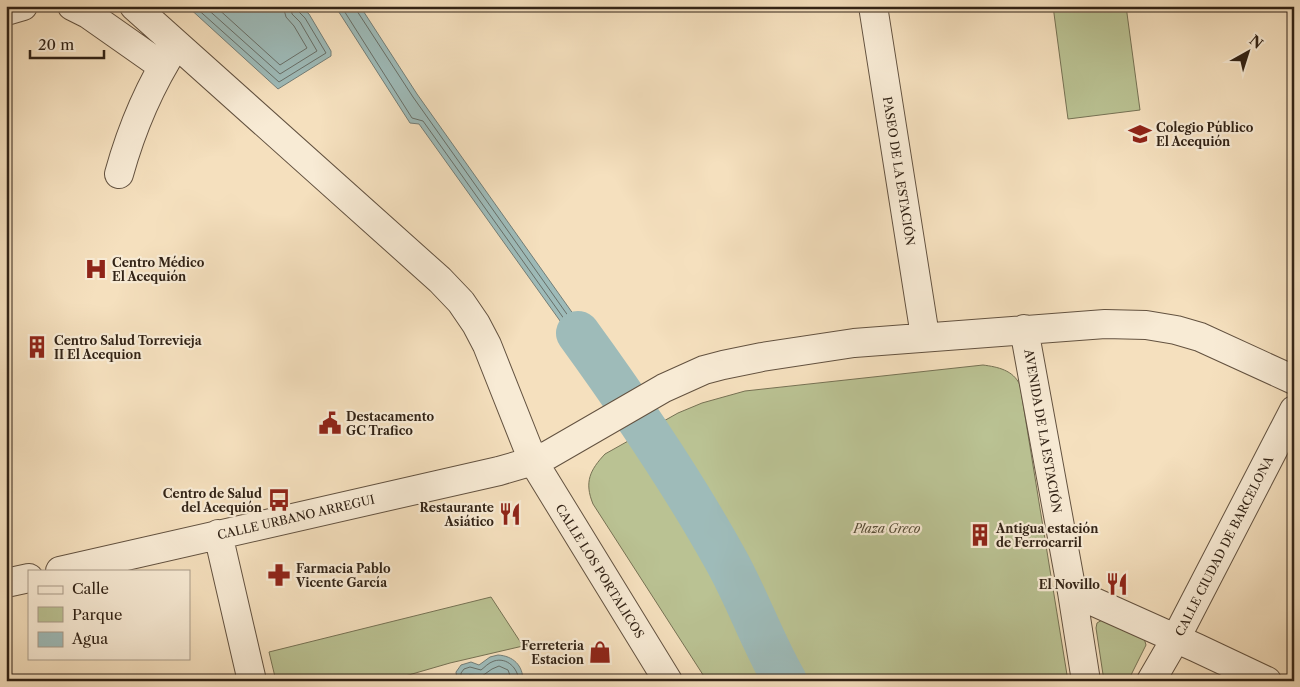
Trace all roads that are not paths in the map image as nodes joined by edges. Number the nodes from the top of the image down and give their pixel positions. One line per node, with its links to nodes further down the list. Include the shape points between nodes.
1 (23, 6): 5 (street)
2 (72, 6): 6 (street)
3 (134, 6): 6 (street)
4 (873, 6): 9 (street, PASEO DE LA ESTACIÓN)
5 (6, 11)
6 (169, 55): 7 (street, via 139,112); 12 (street, CALLE LOS PORTALICOS, via 440,280 461,302 487,345)
7 (119, 174)
8 (1024, 329): 9 (street); 10 (street, via 1105,324 1176,330 1200,337); 17 (street, AVENIDA DE LA ESTACIÓN)
9 (925, 336): 12 (street, CALLE URBANO ARREGUI, via 762,357 704,370 664,388 592,431)
10 (1294, 380)
11 (1294, 410): 18 (street, CALLE CIUDAD DE BARCELONA)
12 (533, 461): 13 (street, CALLE URBANO ARREGUI); 20 (street, CALLE LOS PORTALICOS)
13 (218, 534): 14 (street, CALLE URBANO ARREGUI); 19 (street)
14 (64, 570)
15 (28, 578): 16 (street)
16 (6, 583)
17 (1072, 592): 18 (street); 21 (street, AVENIDA DE LA ESTACIÓN)
18 (1176, 638): 22 (street, CALLE CIUDAD DE BARCELONA); 23 (street)
19 (252, 681)
20 (668, 681)
21 (1086, 681)
22 (1151, 681)
23 (1267, 681)

